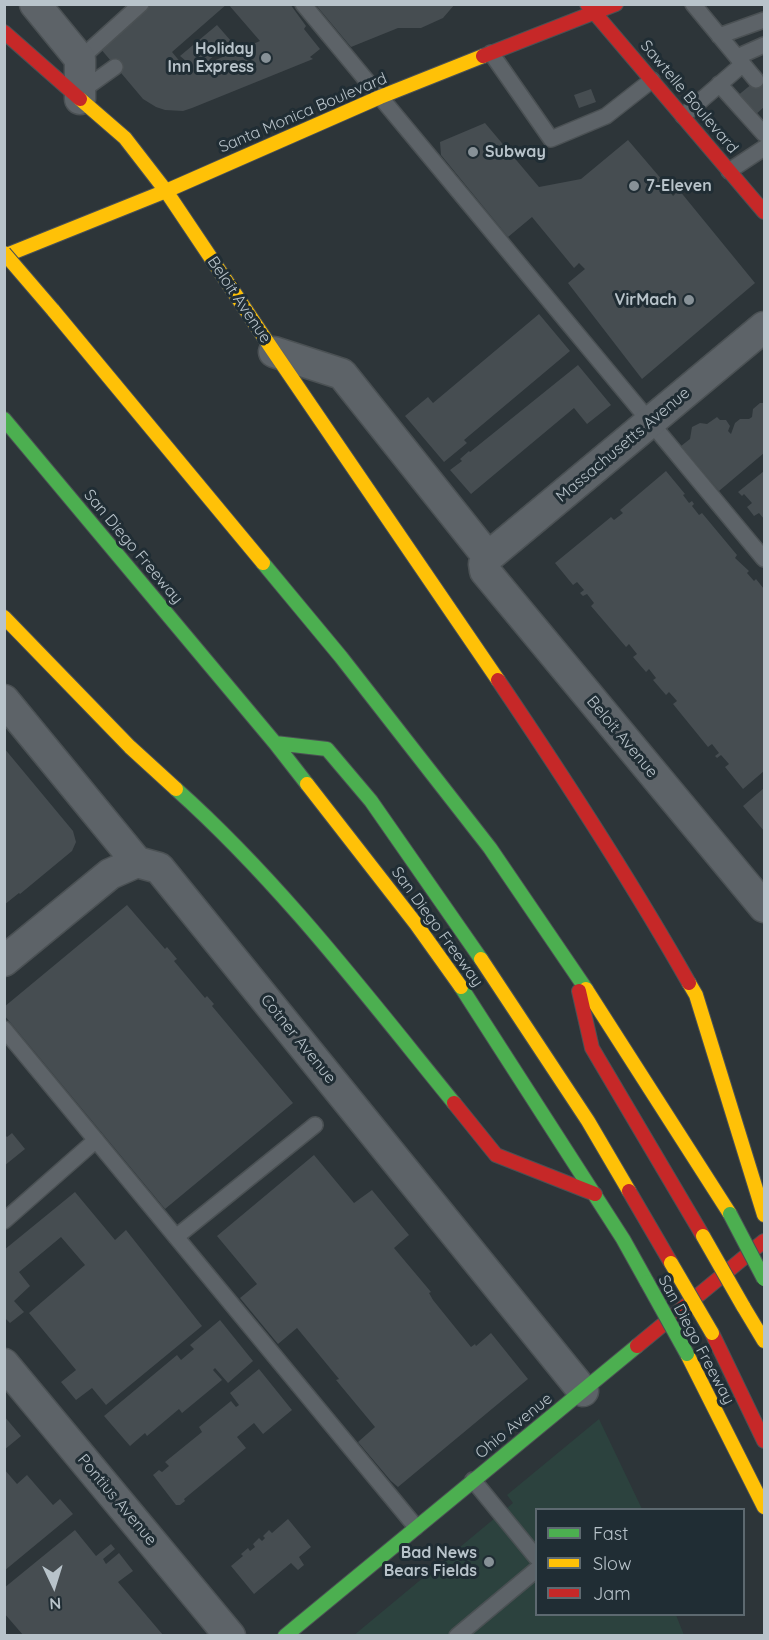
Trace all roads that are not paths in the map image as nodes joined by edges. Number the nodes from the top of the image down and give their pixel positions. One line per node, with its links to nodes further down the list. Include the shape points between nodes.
1 (35, 4): 12 (street)
2 (141, 4): 12 (lane)
3 (303, 4): 18 (lane)
4 (616, 4): 6 (main road, Santa Monica Boulevard)
5 (693, 4): 9 (lane)
6 (590, 9): 11 (main road, Santa Monica Boulevard); 15 (main road, Sawtelle Boulevard)
7 (765, 20): 9 (lane)
8 (4, 32): 17 (main road, Beloit Avenue)
9 (719, 36): 14 (lane)
10 (765, 45): 14 (lane)
11 (491, 53): 15 (lane, via 551,139 606,116); 18 (main road, Santa Monica Boulevard)
12 (80, 59): 17 (street)
13 (115, 67): 17 (lane)
14 (750, 69): 16 (lane)
15 (652, 80): 19 (main road, Sawtelle Boulevard)
16 (719, 84): 19 (lane); 20 (lane)
17 (80, 95): 23 (main road, Beloit Avenue, via 125,138)
18 (380, 97): 23 (main road, Santa Monica Boulevard); 29 (lane)
19 (683, 116): 22 (main road, Sawtelle Boulevard)
20 (765, 134)
21 (765, 148): 22 (lane)
22 (729, 171): 24 (main road, Sawtelle Boulevard)
23 (166, 191): 25 (main road, Santa Monica Boulevard); 27 (main road, Beloit Avenue)
24 (765, 212)
25 (4, 255): 38 (main road, bridge, via 419,755 490,848)
26 (765, 327): 29 (street, Massachusetts Avenue)
27 (274, 352): 31 (street, Beloit Avenue, via 342,374); 43 (main road, via 532,729 644,903 696,995)
28 (4, 419): 34 (main road, San Diego Freeway)
29 (650, 423): 30 (lane); 31 (street, Massachusetts Avenue)
30 (765, 559)
31 (486, 560): 36 (street, Beloit Avenue, via 485,571)
32 (4, 617): 42 (main road, via 130,747 221,829 269,880 496,1155)
33 (4, 700): 35 (street, Cotner Avenue)
34 (275, 743): 42 (main road, San Diego Freeway, via 380,876 474,1005); 51 (main road, bridge, via 327,749 371,801 453,916 575,1102 671,1263 712,1333)
35 (137, 862): 37 (street, via 110,874); 50 (street, Cotner Avenue, via 159,868)
36 (765, 907)
37 (4, 961)
38 (576, 974): 47 (main road, bridge, via 679,1131); 48 (main road, bridge, via 591,1048)
39 (4, 1029): 41 (lane)
40 (315, 1125): 45 (lane)
41 (96, 1140): 44 (lane); 45 (lane)
42 (594, 1194): 53 (main road, San Diego Freeway, bridge, via 687,1354)
43 (765, 1215)
44 (4, 1221)
45 (176, 1237): 54 (lane)
46 (765, 1241): 50 (main road, Ohio Avenue)
47 (765, 1279)
48 (765, 1341)
49 (8, 1374): 57 (street, Pontius Avenue)
50 (583, 1391): 52 (main road, Ohio Avenue)
51 (765, 1441)
52 (474, 1480): 54 (main road, Ohio Avenue); 55 (lane)
53 (765, 1508)
54 (416, 1527): 58 (main road, Ohio Avenue)
55 (535, 1555)
56 (535, 1572): 59 (lane)
57 (230, 1635)
58 (285, 1635)
59 (457, 1635)

